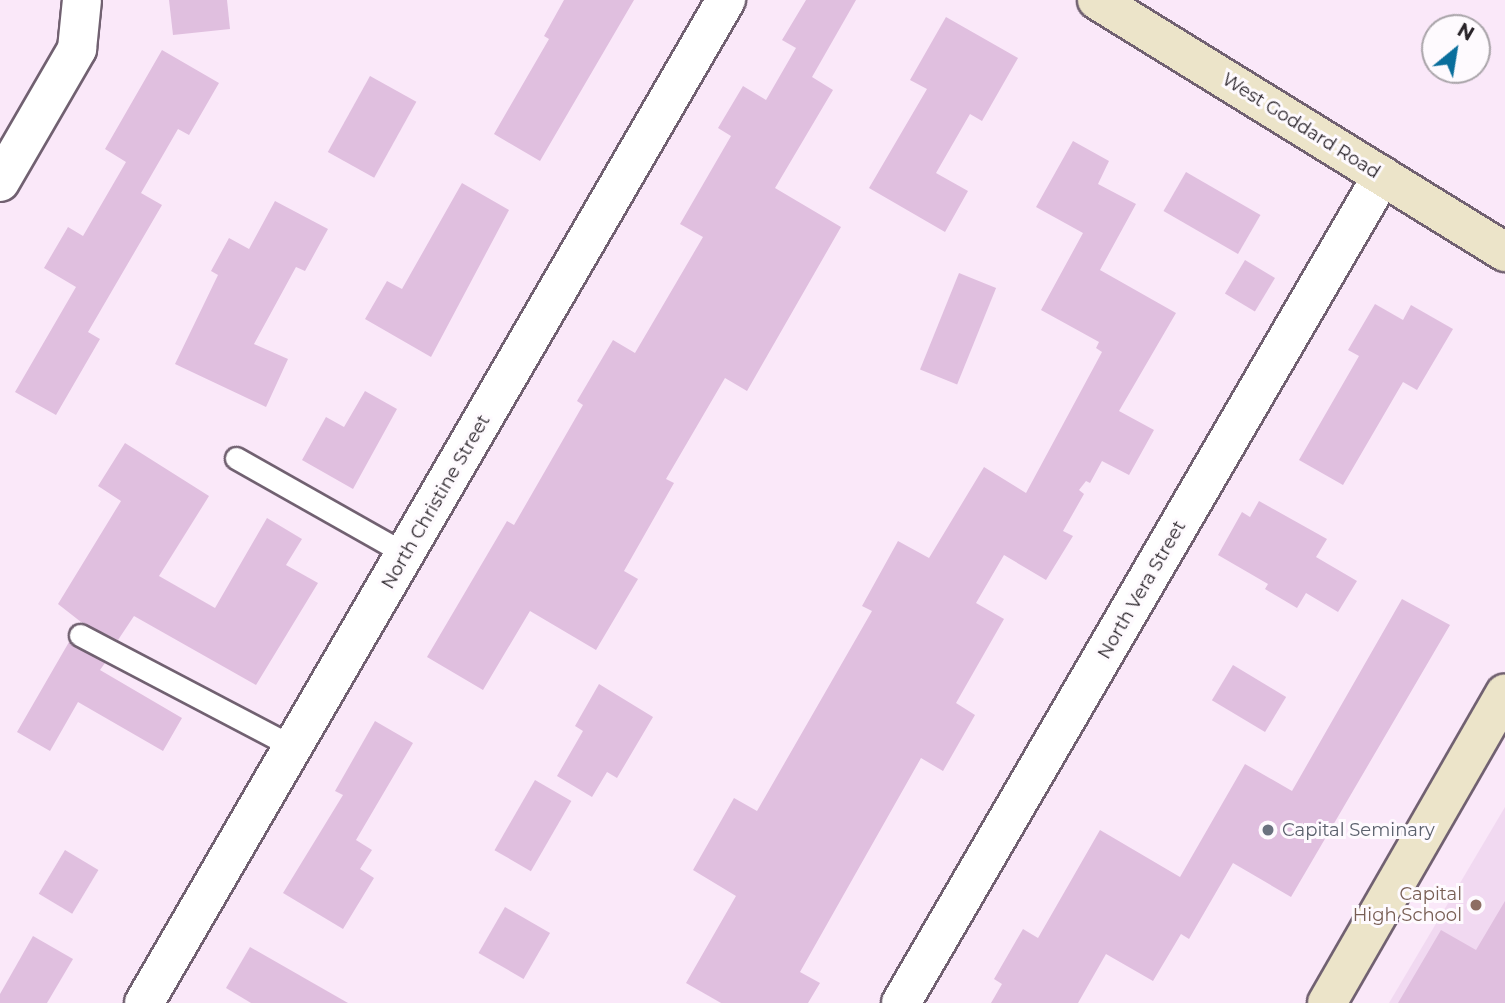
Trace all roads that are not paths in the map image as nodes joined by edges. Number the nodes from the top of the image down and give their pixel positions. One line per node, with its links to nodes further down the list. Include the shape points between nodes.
1 (82, 0): 5 (street, via 77,49)
2 (726, 0): 8 (street, North Christine Street)
3 (1097, 0): 4 (street, West Goddard Road)
4 (1382, 176): 6 (street, West Goddard Road); 13 (street, North Vera Street)
5 (0, 182)
6 (1505, 252)
7 (236, 458): 8 (lane)
8 (406, 554): 11 (street, North Christine Street)
9 (80, 635): 11 (lane)
10 (1505, 693): 14 (street)
11 (293, 747): 12 (street, North Christine Street)
12 (144, 1003)
13 (901, 1003)
14 (1327, 1003)

